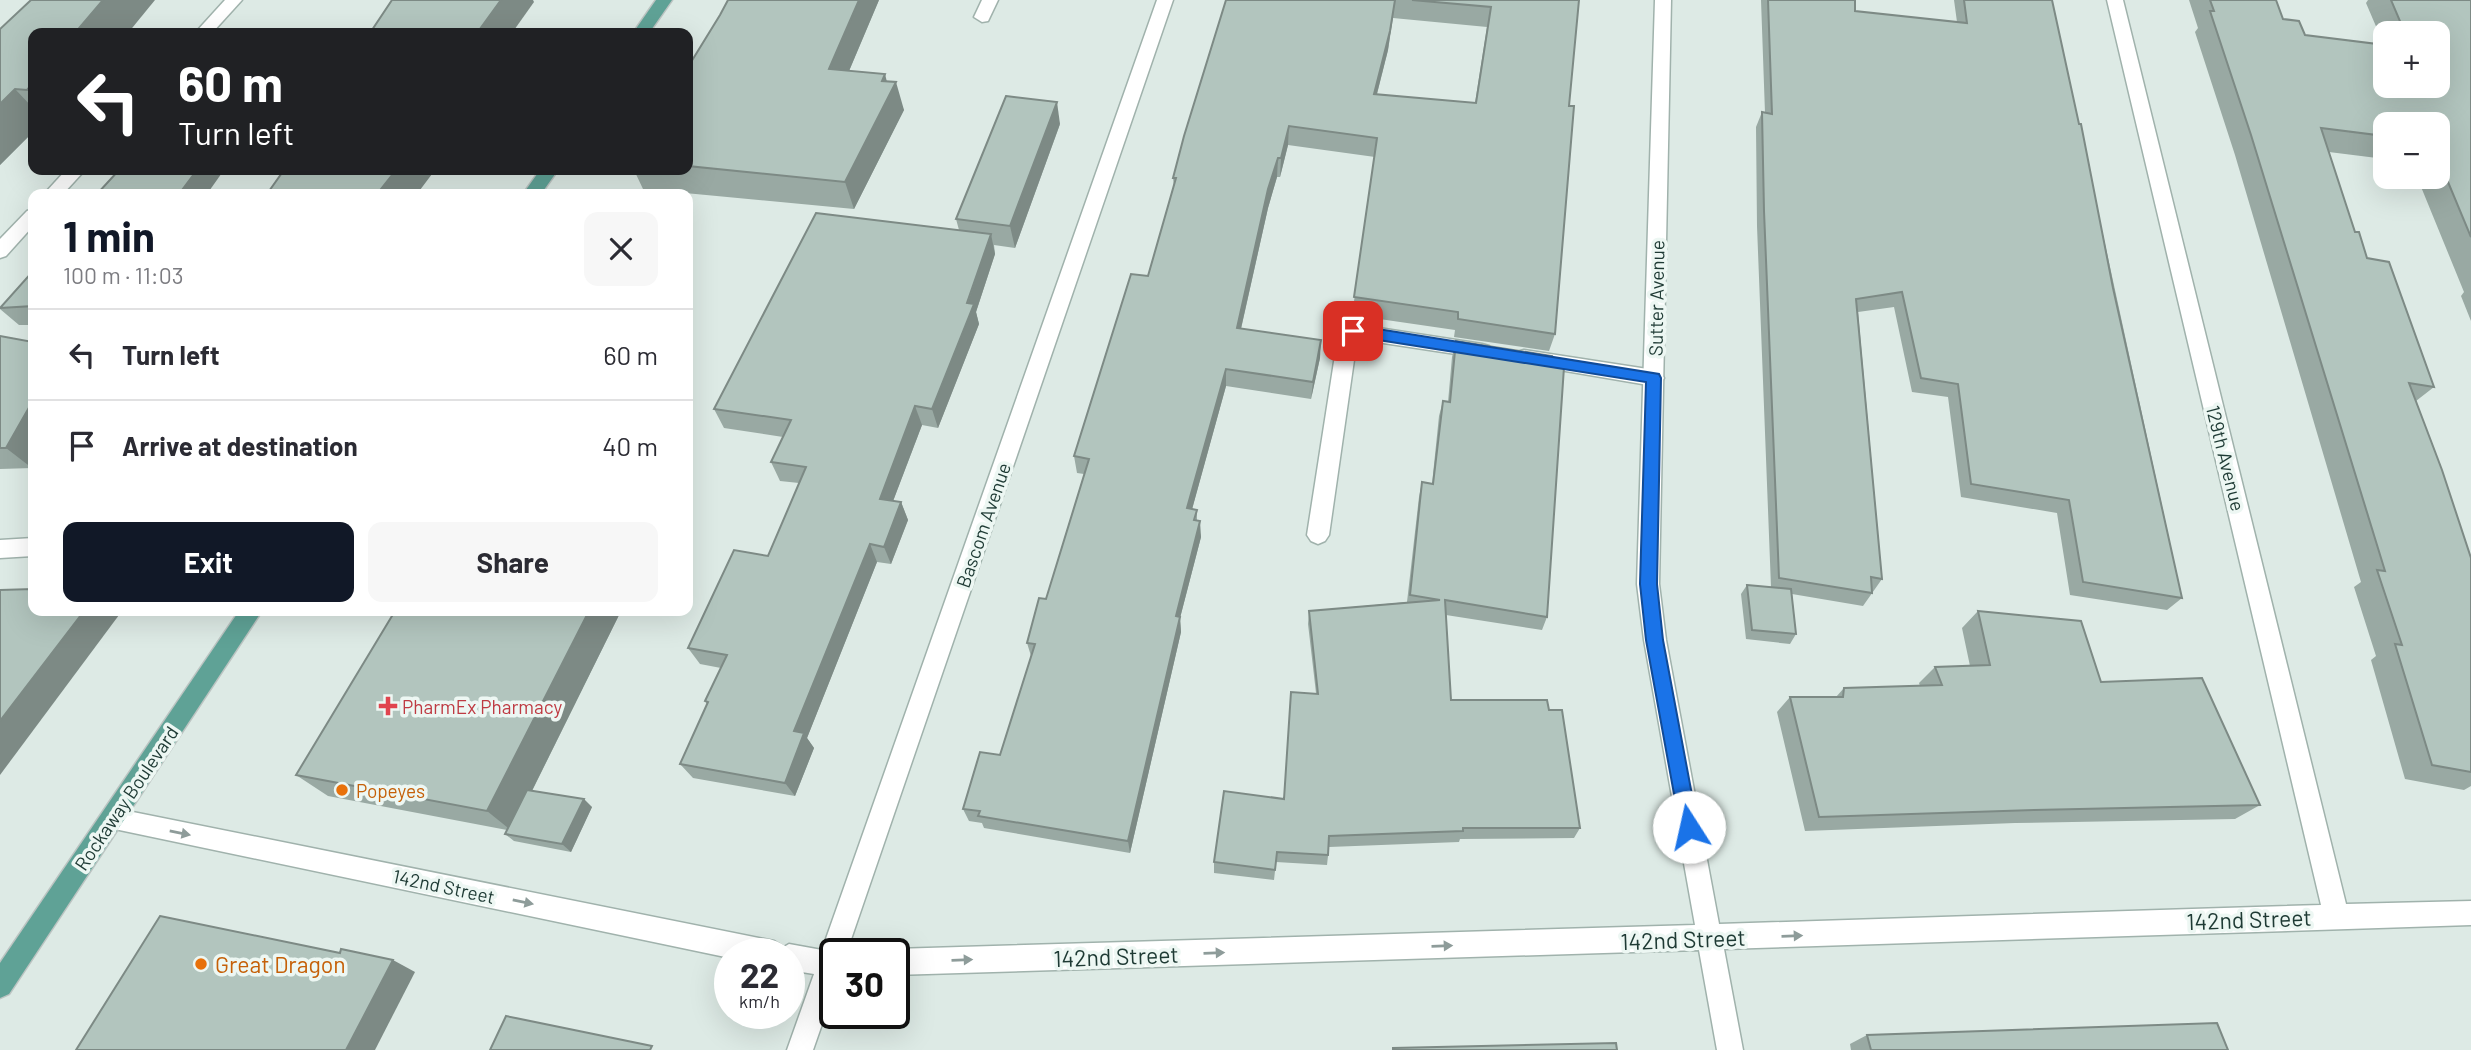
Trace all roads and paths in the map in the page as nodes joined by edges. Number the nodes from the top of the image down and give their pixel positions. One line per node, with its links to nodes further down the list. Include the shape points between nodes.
1 (234, 0): 8 (street)
2 (664, 0): 9 (main road)
3 (990, 0): 7 (street)
4 (1166, 0): 22 (street, Bascom Avenue)
5 (1663, 0): 14 (street, Sutter Avenue)
6 (2115, 0): 21 (street, 129th Avenue)
7 (982, 17)
8 (208, 28)
9 (644, 28)
10 (71, 175): 11 (street)
11 (58, 189)
12 (28, 220): 13 (street)
13 (0, 251)
14 (1654, 378): 15 (street, via 1353,331 1348,336); 23 (street, Sutter Avenue, via 1648,584)
15 (1318, 534)
16 (28, 547): 17 (street)
17 (0, 548)
18 (248, 616): 19 (main road, Rockaway Boulevard)
19 (113, 819): 24 (street, 142nd Street, one-way to 24); 26 (main road, Rockaway Boulevard)
20 (2471, 913): 21 (street, 142nd Street)
21 (2336, 916): 23 (street, 142nd Street, one-way to 21)
22 (841, 938)
23 (1710, 939): 25 (street, 142nd Street, one-way to 23); 29 (street, Sutter Avenue)
24 (714, 942)
25 (910, 962)
26 (0, 985)
27 (819, 1000): 28 (street, Bascom Avenue)
28 (800, 1050)
29 (1730, 1050)

